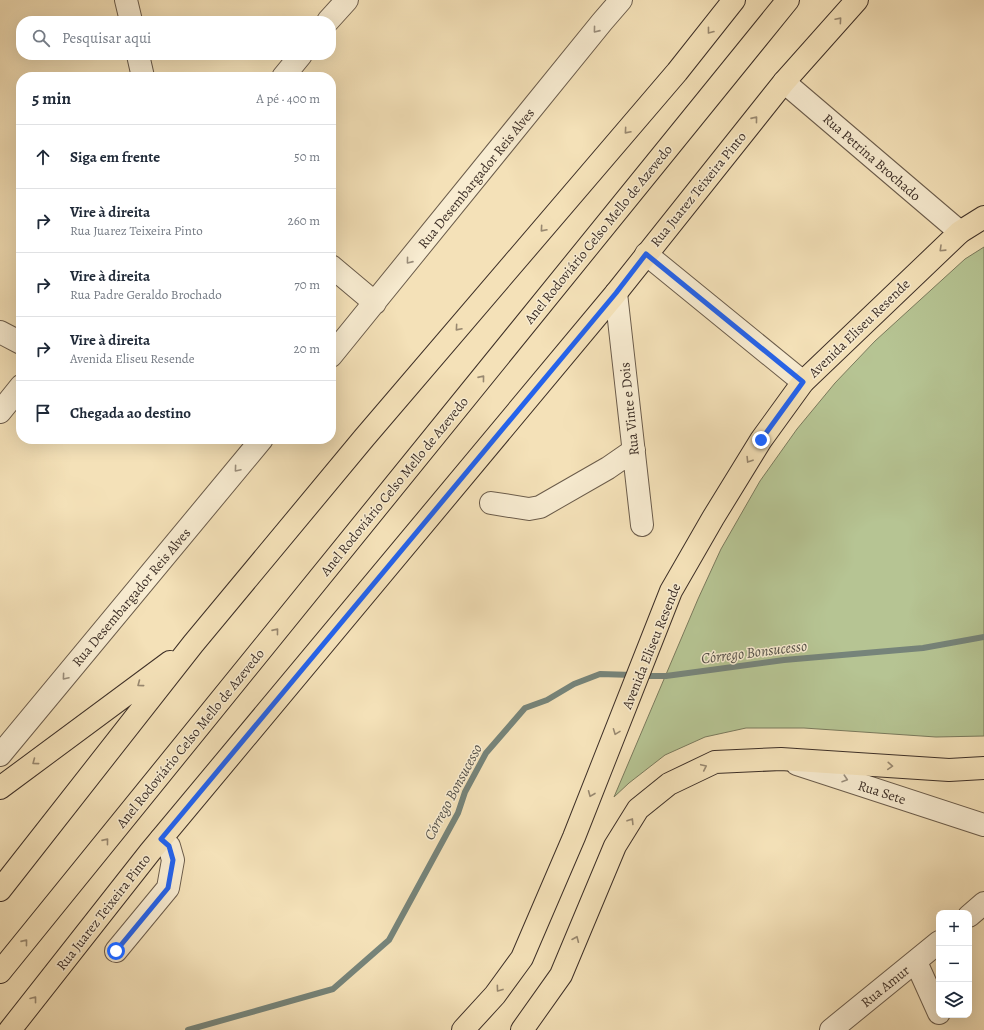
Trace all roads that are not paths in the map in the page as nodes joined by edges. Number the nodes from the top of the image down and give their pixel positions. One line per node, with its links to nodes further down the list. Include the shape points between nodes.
1 (126, 0): 6 (street)
2 (621, 0): 17 (street, Rua Desembargador Reis Alves, one-way to 17)
3 (734, 0): 28 (main road, one-way to 28, via 677,72 364,438)
4 (788, 0): 41 (main road, Anel Rodoviário Celso Mello de Azevedo, one-way to 4)
5 (857, 0): 11 (main road, Rua Juarez Teixeira Pinto, one-way to 5)
6 (130, 16)
7 (139, 60): 9 (street)
8 (297, 60): 10 (street)
9 (142, 72)
10 (287, 72)
11 (784, 82): 13 (street, Rua Petrina Brochado); 14 (main road, Rua Juarez Teixeira Pinto, one-way to 11)
12 (983, 216): 13 (main road, Avenida Eliseu Resende)
13 (960, 232): 21 (main road, Avenida Eliseu Resende, one-way to 21)
14 (646, 254): 16 (main road, Rua Juarez Teixeira Pinto); 21 (street)
15 (336, 270): 17 (street)
16 (616, 293): 25 (street, Rua Vinte e Dois); 34 (main road, Rua Juarez Teixeira Pinto)
17 (375, 303): 20 (street, Rua Desembargador Reis Alves)
18 (0, 332): 19 (street)
19 (16, 340)
20 (336, 350)
21 (803, 382): 46 (main road, Avenida Eliseu Resende, one-way to 46, via 753,453 671,591 574,837 522,958 496,995)
22 (16, 392): 23 (street)
23 (0, 412)
24 (258, 444): 29 (street, Rua Desembargador Reis Alves, one-way to 29)
25 (634, 450): 26 (street, via 540,507 529,509); 27 (street, Rua Vinte e Dois)
26 (491, 503)
27 (642, 525)
28 (194, 644): 32 (main road, one-way to 32); 35 (main road)
29 (0, 755)
30 (781, 758): 31 (main road, one-way to 31, via 949,770); 33 (street, Rua Sete, one-way to 33); 47 (main road, one-way to 30, via 561,975 615,846 638,809 669,784 715,762)
31 (984, 768)
32 (0, 788)
33 (984, 825)
34 (161, 839): 39 (street, via 169,846 173,860 168,888); 45 (main road, Rua Juarez Teixeira Pinto, one-way to 34)
35 (0, 890)
36 (984, 903): 37 (street)
37 (972, 913)
38 (936, 945): 40 (street, Rua Amur)
39 (116, 951)
40 (916, 962): 42 (street); 44 (street, Rua Amur)
41 (0, 972)
42 (936, 1007)
43 (941, 1018): 48 (street)
44 (832, 1029)
45 (10, 1030)
46 (463, 1030)
47 (522, 1030)
48 (947, 1030)

